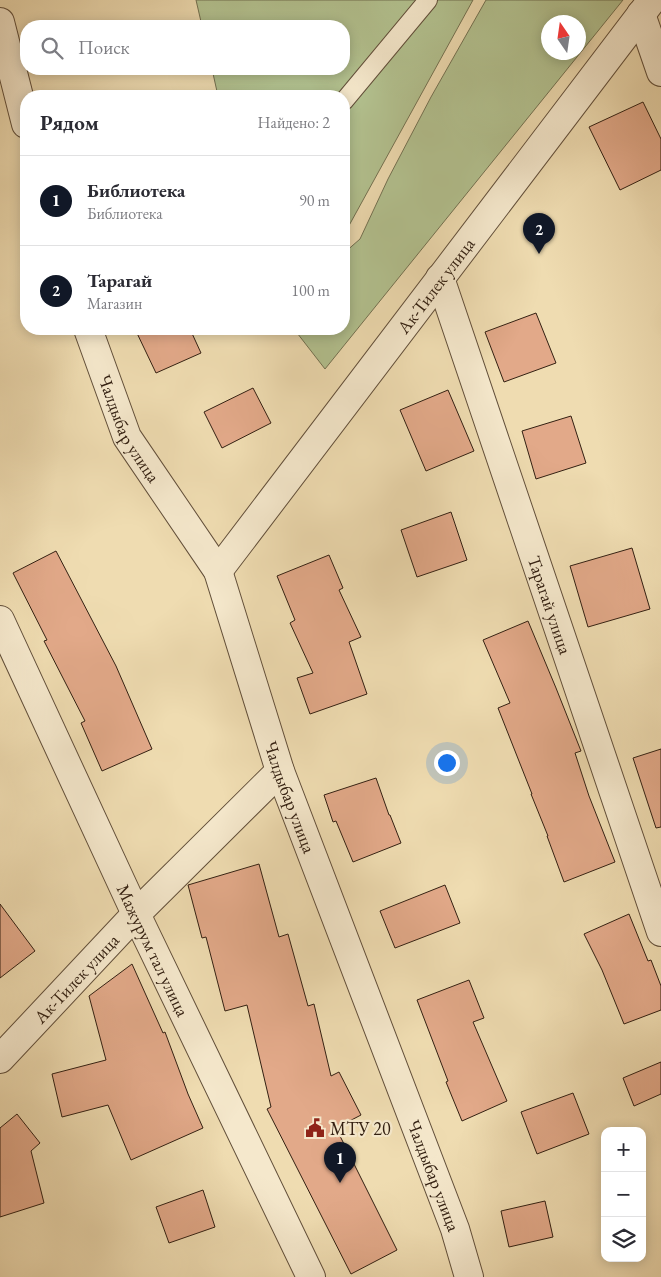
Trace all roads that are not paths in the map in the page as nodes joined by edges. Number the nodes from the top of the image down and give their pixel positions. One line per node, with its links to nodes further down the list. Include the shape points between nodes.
1 (428, 0): 5 (lane)
2 (646, 7): 4 (street); 7 (street, Ак-Тилек улица)
3 (0, 22): 6 (street)
4 (661, 72)
5 (350, 94)
6 (20, 100)
7 (440, 278): 9 (street, Ак-Тилек улица); 13 (street, Тарагай улица)
8 (90, 335): 9 (street, Чалдыбар улица, via 127,437)
9 (218, 571): 11 (street, Чалдыбар улица)
10 (0, 620): 12 (street, Мажурум тал улица)
11 (280, 770): 12 (street, Ак-Тилек улица); 16 (street, Чалдыбар улица, via 454,1228)
12 (136, 914): 14 (street, Ак-Тилек улица); 15 (street, Мажурум тал улица)
13 (661, 932)
14 (0, 1059)
15 (311, 1277)
16 (469, 1277)

